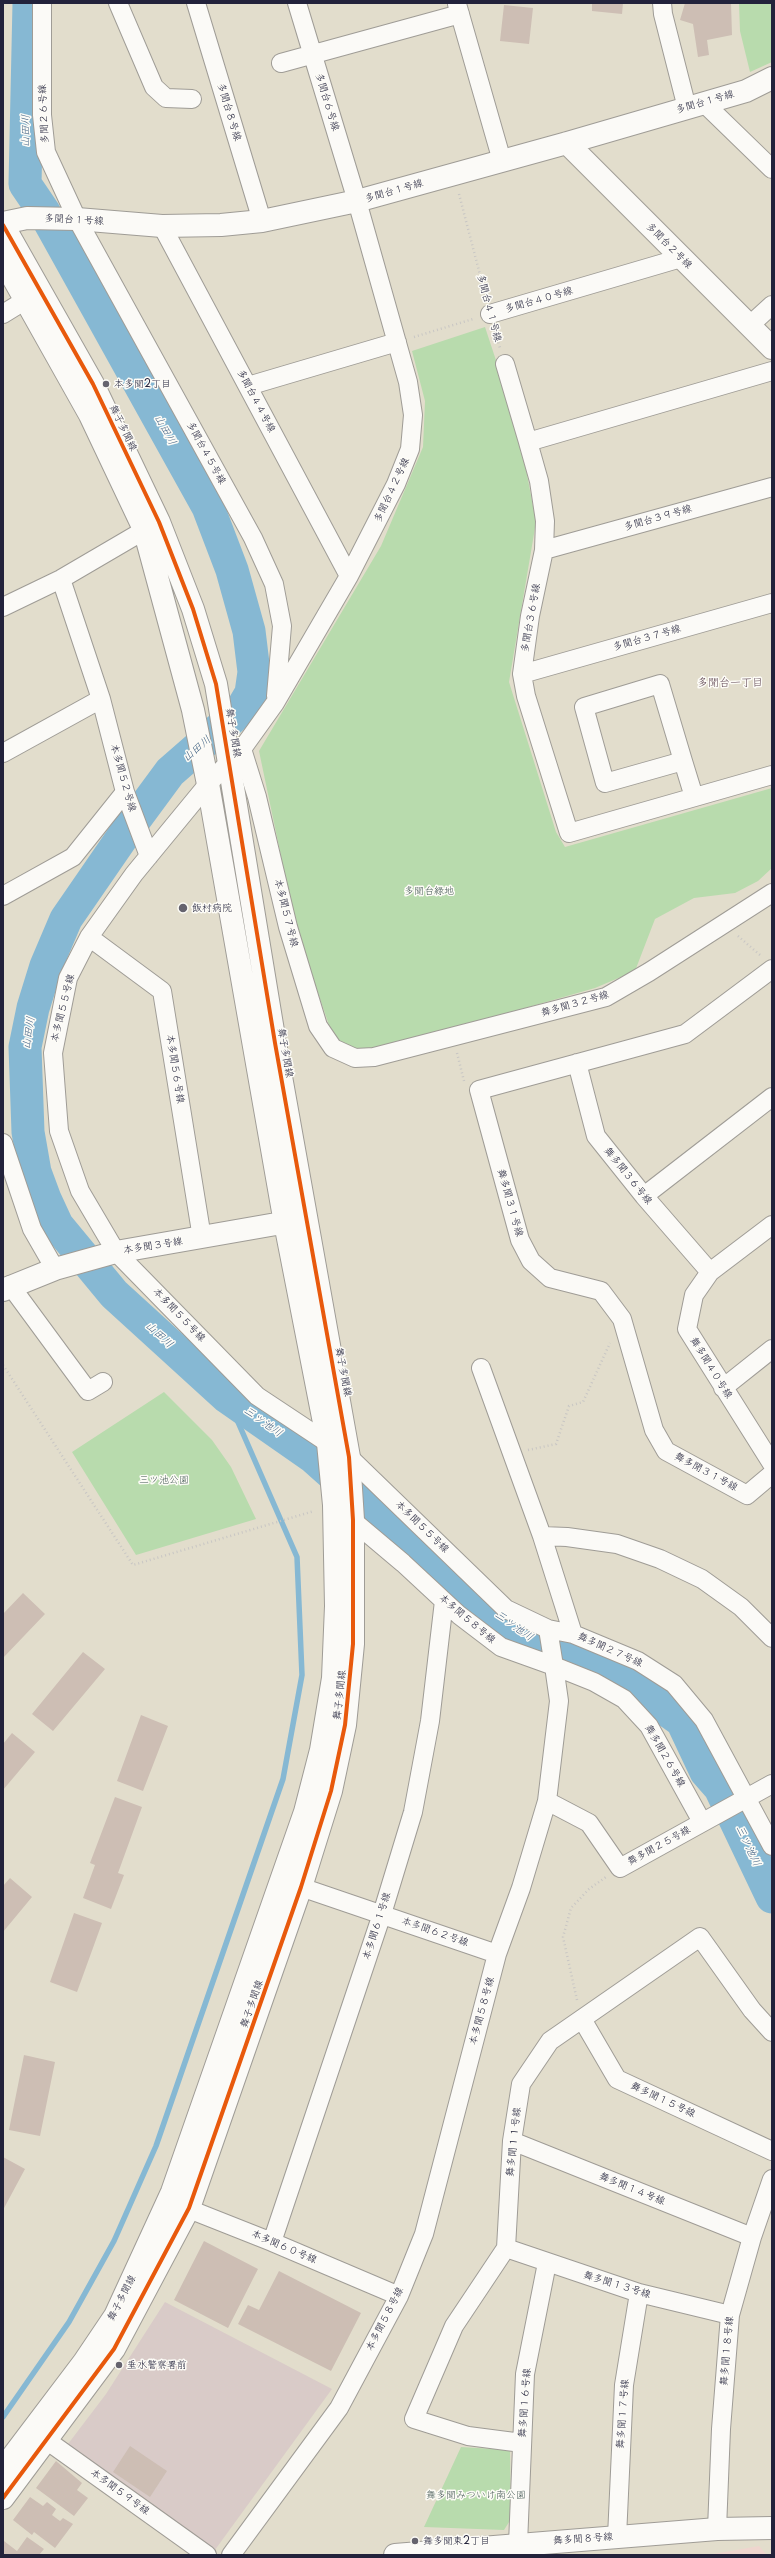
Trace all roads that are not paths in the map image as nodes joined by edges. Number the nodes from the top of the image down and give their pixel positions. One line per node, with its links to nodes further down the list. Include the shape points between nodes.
1 (42, 3): 16 (street, 多聞２６号線, via 42,115 46,152)
2 (118, 3): 10 (street, via 154,88 166,98)
3 (196, 3): 17 (street, 多聞台８号線)
4 (298, 3): 7 (street, 多聞台６号線)
5 (662, 3): 11 (street, via 662,14)
6 (458, 9): 7 (street); 13 (street)
7 (313, 54): 8 (street); 15 (street, 多聞台６号線)
8 (281, 63)
9 (772, 78): 11 (street, 多聞台１号線, via 746,91)
10 (192, 99)
11 (695, 105): 12 (street, 多聞台１号線); 14 (street)
12 (567, 143): 13 (street, 多聞台１号線); 20 (street, 多聞台２号線)
13 (502, 161): 15 (street, 多聞台１号線)
14 (772, 169)
15 (357, 201): 17 (street, 多聞台１号線); 27 (street, 多聞台４２号線)
16 (77, 218): 18 (street, 多聞台１号線, via 27,218); 19 (street, 多聞台１号線); 42 (street, 多聞台４５号線, via 253,538 274,584 282,626)
17 (262, 221): 19 (street, 多聞台１号線, via 221,226)
18 (3, 224): 22 (street, 舞子多聞線)
19 (162, 226): 31 (street, 多聞台４４号線)
20 (681, 258): 25 (street, 多聞台４０号線); 26 (street, 多聞台２号線)
21 (3, 260): 22 (street, 舞子多聞線)
22 (34, 295): 24 (street); 34 (street, 舞子多聞線, via 93,384)
23 (772, 305): 26 (street)
24 (3, 314)
25 (490, 314)
26 (749, 326): 28 (street, 多聞台２号線)
27 (396, 342): 31 (street); 36 (street, 多聞台４２号線, via 408,382 413,415 410,449 396,484)
28 (772, 348)
29 (505, 364): 32 (street)
30 (772, 371): 32 (street)
31 (248, 386): 36 (street, 多聞台４４号線)
32 (528, 442): 35 (street, 多聞台３６号線, via 539,481 545,521)
33 (772, 487): 35 (street, 多聞台３９号線)
34 (152, 526): 37 (street); 44 (street, 舞子多聞線, via 193,609); 47 (street, 舞子多聞線)
35 (544, 550): 40 (street, 多聞台３６号線, via 530,616)
36 (349, 576): 42 (street, 多聞台４２号線)
37 (61, 579): 39 (street); 41 (street, 本多聞５２号線)
38 (772, 603): 40 (street, 多聞台３７号線)
39 (3, 607)
40 (522, 674): 49 (street, 多聞台３６号線, via 526,696 568,833)
41 (101, 699): 43 (street); 48 (street, 本多聞５２号線)
42 (275, 703): 44 (street, 多聞台４２号線)
43 (3, 753)
44 (236, 754): 47 (street); 55 (street, 本多聞５７号線, via 257,797 288,928 318,1026 333,1048); 60 (street, 舞子多聞線, via 275,1043)
45 (683, 761): 45 (street, via 660,684 584,706 605,783); 49 (street)
46 (772, 775): 49 (street, 多聞台３６号線)
47 (208, 784): 50 (street); 61 (street, 舞子多聞線)
48 (125, 792): 50 (street, 本多聞５２号線); 52 (street, via 73,857)
49 (694, 797)
50 (149, 856): 53 (street, 本多聞５５号線)
51 (772, 893): 55 (street, 舞多聞３２号線, via 606,997 374,1057)
52 (3, 896)
53 (89, 937): 63 (street, 本多聞５６号線, via 162,991); 64 (street, 本多聞５５号線, via 68,978 53,1053 59,1131 80,1191)
54 (769, 965): 56 (street, 舞多聞３１号線, via 685,1034)
55 (355, 1058)
56 (577, 1063): 59 (street, 舞多聞３６号線, via 596,1136); 75 (street, 舞多聞３１号線, via 479,1090 520,1240 531,1261 550,1278 601,1291 622,1319 654,1430 666,1450 747,1495)
57 (772, 1097): 59 (street)
58 (3, 1143): 65 (street, via 32,1229)
59 (644, 1196): 66 (street, 舞多聞３６号線)
60 (308, 1218): 61 (street, 本多聞３号線); 73 (street, 舞子多聞線, via 321,1306)
61 (285, 1223): 63 (street, 本多聞３号線); 72 (street, 舞子多聞線)
62 (772, 1225): 66 (street, 舞多聞４０号線)
63 (202, 1238): 64 (street, 本多聞３号線)
64 (116, 1252): 65 (street, 本多聞３号線); 72 (street, 本多聞５５号線, via 257,1396)
65 (55, 1269): 67 (street, 本多聞３号線)
66 (710, 1272): 71 (street, 舞多聞４０号線, via 694,1294 687,1329)
67 (7, 1288): 70 (street, via 83,1395)
68 (772, 1349): 71 (street)
69 (481, 1368): 78 (street, 舞多聞２７号線)
70 (103, 1382)
71 (723, 1388): 74 (street, 舞多聞４０号線)
72 (328, 1443): 73 (street, 本多聞５５号線); 76 (street, 舞子多聞線)
73 (349, 1457): 77 (street, 舞子多聞線); 80 (street, 本多聞５５号線, via 506,1609)
74 (772, 1464)
75 (772, 1474)
76 (334, 1505): 77 (street, 本多聞５８号線); 89 (street, 舞子多聞線, via 336,1606 333,1678)
77 (353, 1520): 79 (street, 本多聞５８号線); 89 (street, 舞子多聞線, via 353,1644 345,1725 331,1791)
78 (542, 1536): 81 (street, 舞多聞２７号線); 82 (street, via 617,1544 660,1559 702,1579 741,1606)
79 (444, 1601): 83 (street, 本多聞５８号線, via 501,1647); 90 (street, 本多聞６１号線, via 430,1721 413,1812)
80 (548, 1629): 81 (street, 本多聞５５号線); 83 (street)
81 (573, 1634): 85 (street, 舞多聞２７号線, via 638,1662 674,1684 704,1720)
82 (772, 1638)
83 (554, 1666): 86 (street, 本多聞５８号線, via 559,1701); 87 (street, 舞多聞２６号線, via 594,1682 624,1699 649,1726)
84 (772, 1784): 85 (street, 舞多聞２５号線)
85 (746, 1799): 87 (street, 舞多聞２５号線); 88 (street, 舞多聞２７号線)
86 (547, 1800): 87 (street, 舞多聞２５号線, via 589,1823 620,1868); 91 (street, 本多聞５８号線, via 521,1888)
87 (702, 1822)
88 (772, 1846)
89 (291, 1884): 90 (street, 本多聞６２号線); 97 (street, 舞子多聞線); 98 (street, 舞子多聞線)
90 (382, 1914): 91 (street, 本多聞６２号線); 100 (street, 本多聞６１号線)
91 (497, 1954): 104 (street, 本多聞５８号線, via 424,2234)
92 (582, 2019): 93 (street, 舞多聞１１号線, via 700,1937 752,2010); 94 (street, 舞多聞１１号線, via 550,2041 521,2084); 95 (street, 舞多聞１５号線, via 617,2079)
93 (772, 2032)
94 (512, 2141): 99 (street, 舞多聞１４号線); 101 (street, 舞多聞１１号線)
95 (772, 2151)
96 (772, 2179): 99 (street, 舞多聞１８号線)
97 (168, 2202): 98 (street, 本多聞６０号線); 106 (street, 舞子多聞線, via 115,2316)
98 (189, 2208): 100 (street, 本多聞６０号線); 106 (street, 舞子多聞線, via 122,2338)
99 (752, 2237): 105 (street, 舞多聞１８号線)
100 (272, 2242): 104 (street, 本多聞６０号線)
101 (506, 2248): 102 (street, 舞多聞１３号線); 107 (street, via 454,2326 414,2418 468,2436)
102 (547, 2263): 103 (street, 舞多聞１３号線); 107 (street, 舞多聞１６号線, via 525,2374)
103 (639, 2293): 105 (street, 舞多聞１３号線); 112 (street, 舞多聞１７号線, via 624,2385)
104 (399, 2296): 115 (street, 本多聞５８号線, via 339,2408)
105 (730, 2315): 111 (street, 舞多聞１８号線, via 721,2429)
106 (40, 2435): 108 (street, 舞子多聞線); 109 (street, 舞子多聞線); 114 (street, 本多聞５９号線)
107 (522, 2443): 113 (street, 舞多聞１６号線)
108 (3, 2469)
109 (3, 2498)
110 (772, 2528): 111 (street, 舞多聞８号線)
111 (717, 2529): 112 (street, 舞多聞８号線)
112 (617, 2537): 113 (street, 舞多聞８号線)
113 (518, 2544): 116 (street, 舞多聞８号線)
114 (207, 2555)
115 (231, 2555)
116 (395, 2555)

